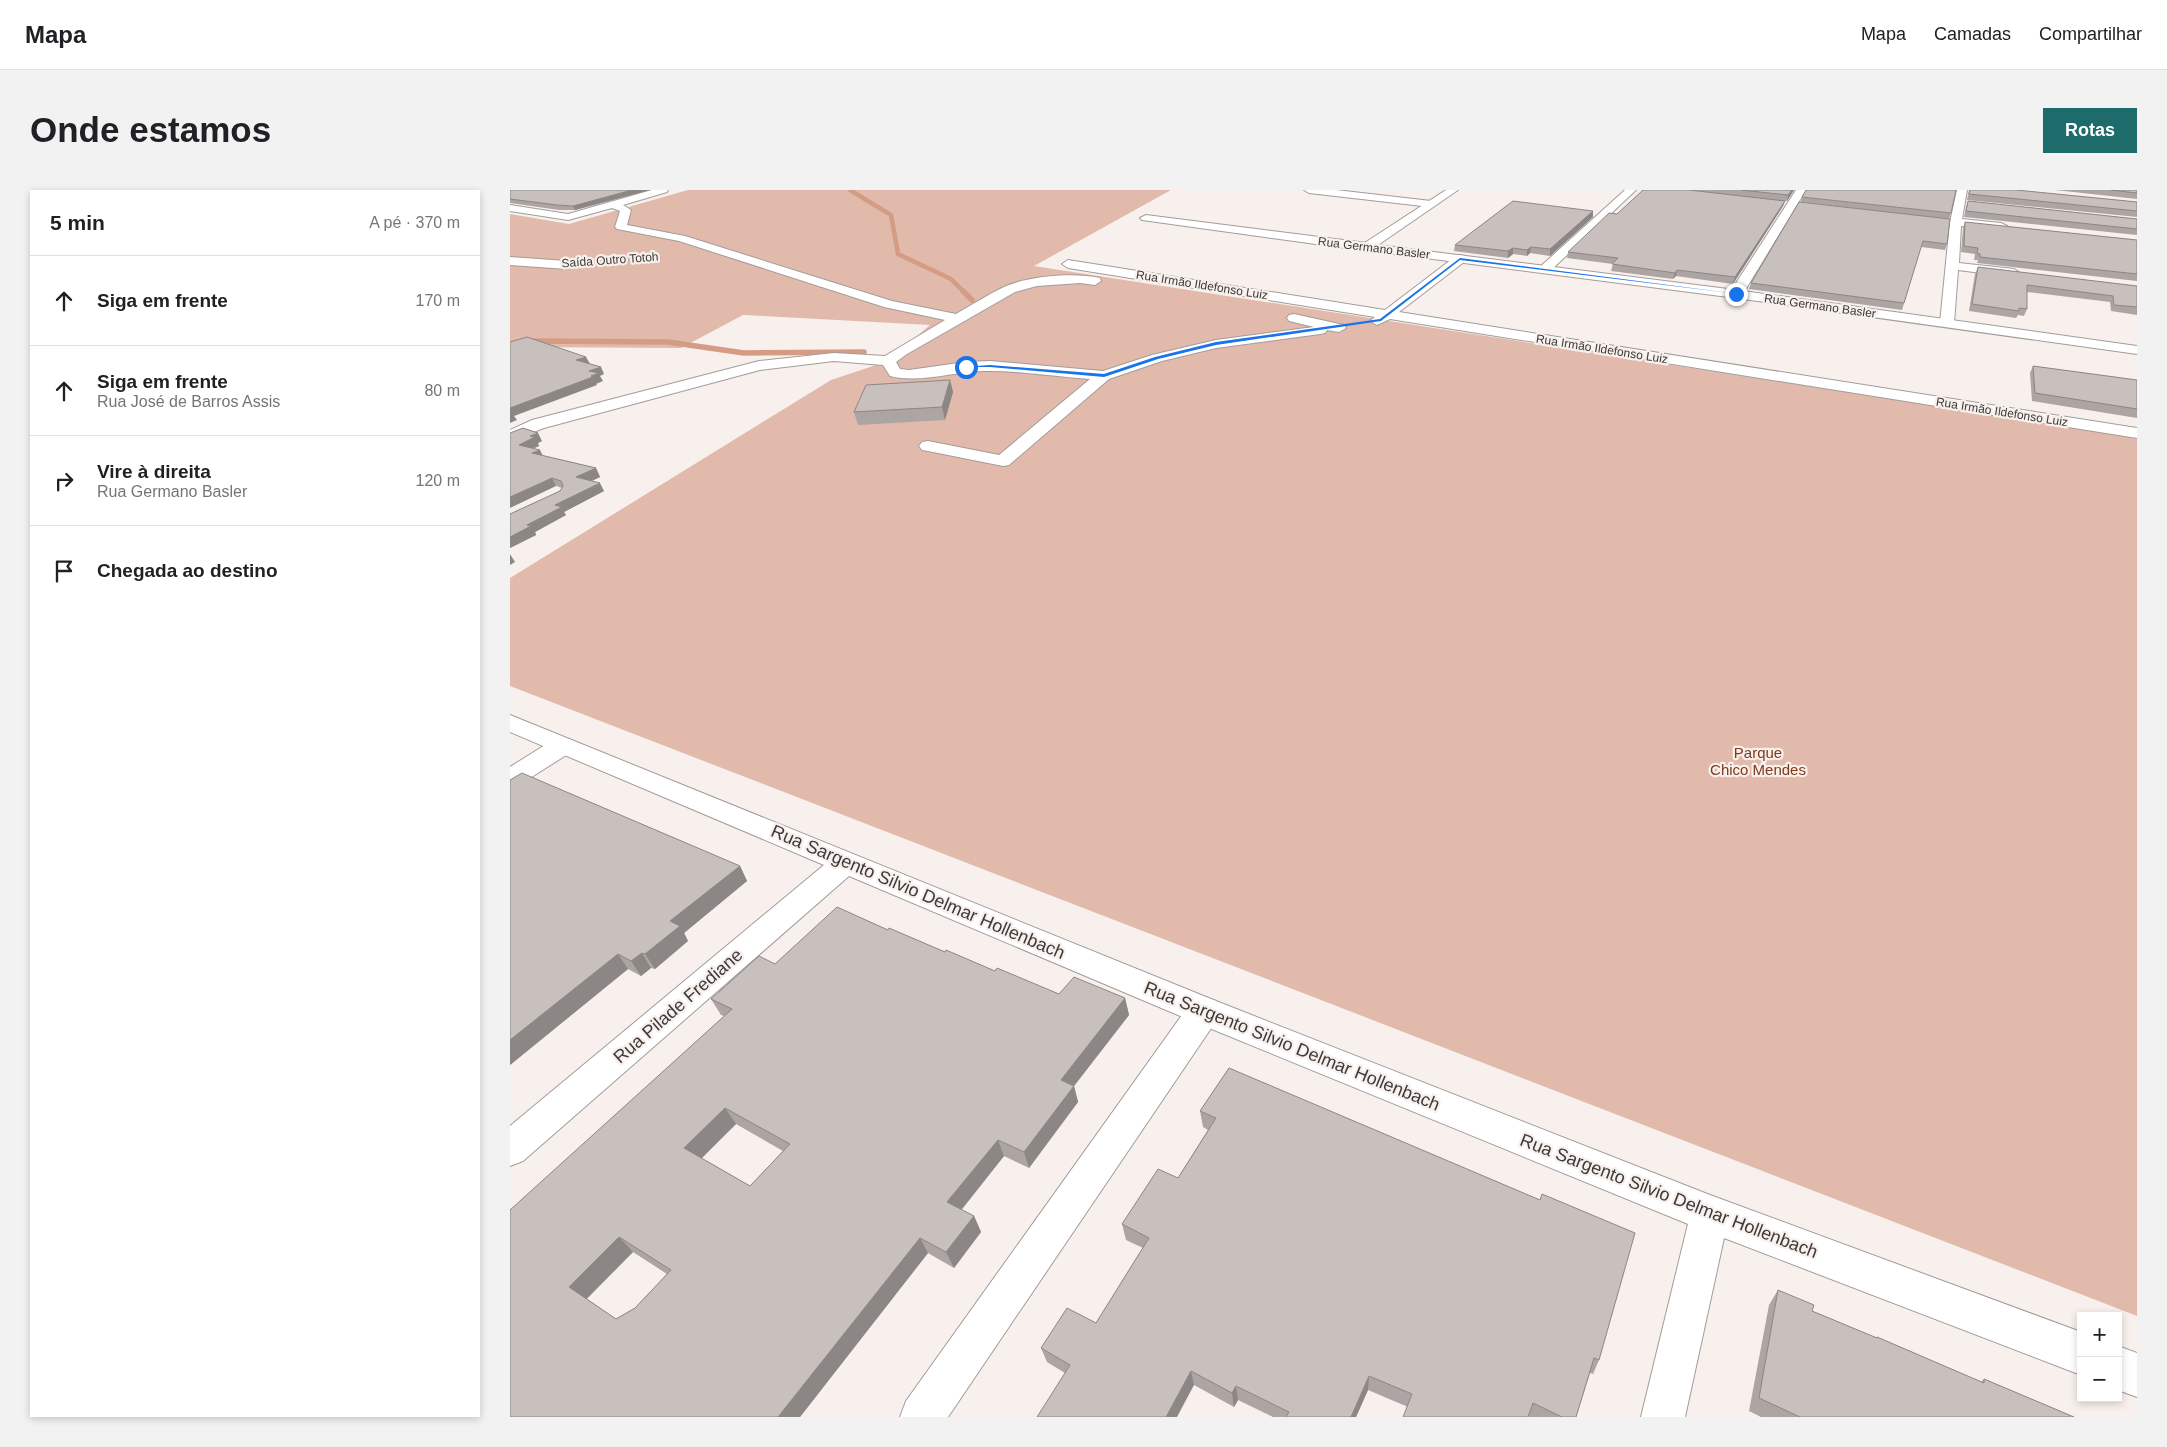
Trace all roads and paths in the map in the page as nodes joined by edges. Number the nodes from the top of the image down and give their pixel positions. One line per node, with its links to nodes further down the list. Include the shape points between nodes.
1 (663, 190): 7 (street, via 643,196)
2 (1309, 190): 8 (street)
3 (1453, 190): 8 (street)
4 (1631, 190): 20 (street)
5 (1801, 190): 22 (street)
6 (1962, 190): 11 (street)
7 (614, 198): 9 (street, via 568,217); 13 (street, via 626,210 620,227 681,238)
8 (1431, 204): 14 (street)
9 (510, 208)
10 (1146, 218): 14 (street, Rua Germano Basler)
11 (1956, 222): 12 (street); 19 (street)
12 (2013, 228)
13 (709, 247): 17 (path, Saída Outro Totoh, via 656,259); 26 (street, via 889,304)
14 (1367, 247): 15 (street, Rua Germano Basler)
15 (1460, 259): 20 (street, Rua Germano Basler); 24 (street)
16 (510, 262): 17 (street, Saída Outro Totoh)
17 (567, 264)
18 (1068, 264): 24 (street, Rua Irmão Ildefonso Luiz)
19 (1953, 266): 21 (street); 27 (street)
20 (1545, 269): 22 (street, Rua Germano Basler)
21 (2030, 275)
22 (1736, 294): 27 (street, Rua Germano Basler)
23 (1207, 300): 26 (street, via 1140,286 1080,279 1036,282 1010,289)
24 (1387, 315): 28 (street, via 1381,320); 32 (street, Rua Irmão Ildefonso Luiz)
25 (1282, 316): 28 (street)
26 (959, 319): 30 (street)
27 (1948, 323): 29 (street, Rua Germano Basler)
28 (1339, 328): 31 (street, via 1216,344 1156,358)
29 (2137, 350)
30 (888, 361): 31 (street, via 895,373 909,376 984,366); 33 (street, via 834,357 759,366 538,424)
31 (1104, 376): 34 (street, via 1003,461)
32 (2137, 433)
33 (510, 436)
34 (928, 446)
35 (510, 723): 36 (street, Rua Sargento Silvio Delmar Hollenbach)
36 (562, 746): 37 (street); 38 (street, Rua Sargento Silvio Delmar Hollenbach)
37 (510, 779)
38 (846, 862): 39 (street, Rua Sargento Silvio Delmar Hollenbach); 40 (street, Rua Pilade Frediane)
39 (1204, 1011): 41 (street, Rua Sargento Silvio Delmar Hollenbach); 45 (street)
40 (510, 1149)
41 (1710, 1214): 42 (street, Rua Sargento Silvio Delmar Hollenbach); 46 (street)
42 (2077, 1352)
43 (2122, 1369): 44 (street)
44 (2137, 1375)
45 (922, 1417)
46 (1663, 1417)

